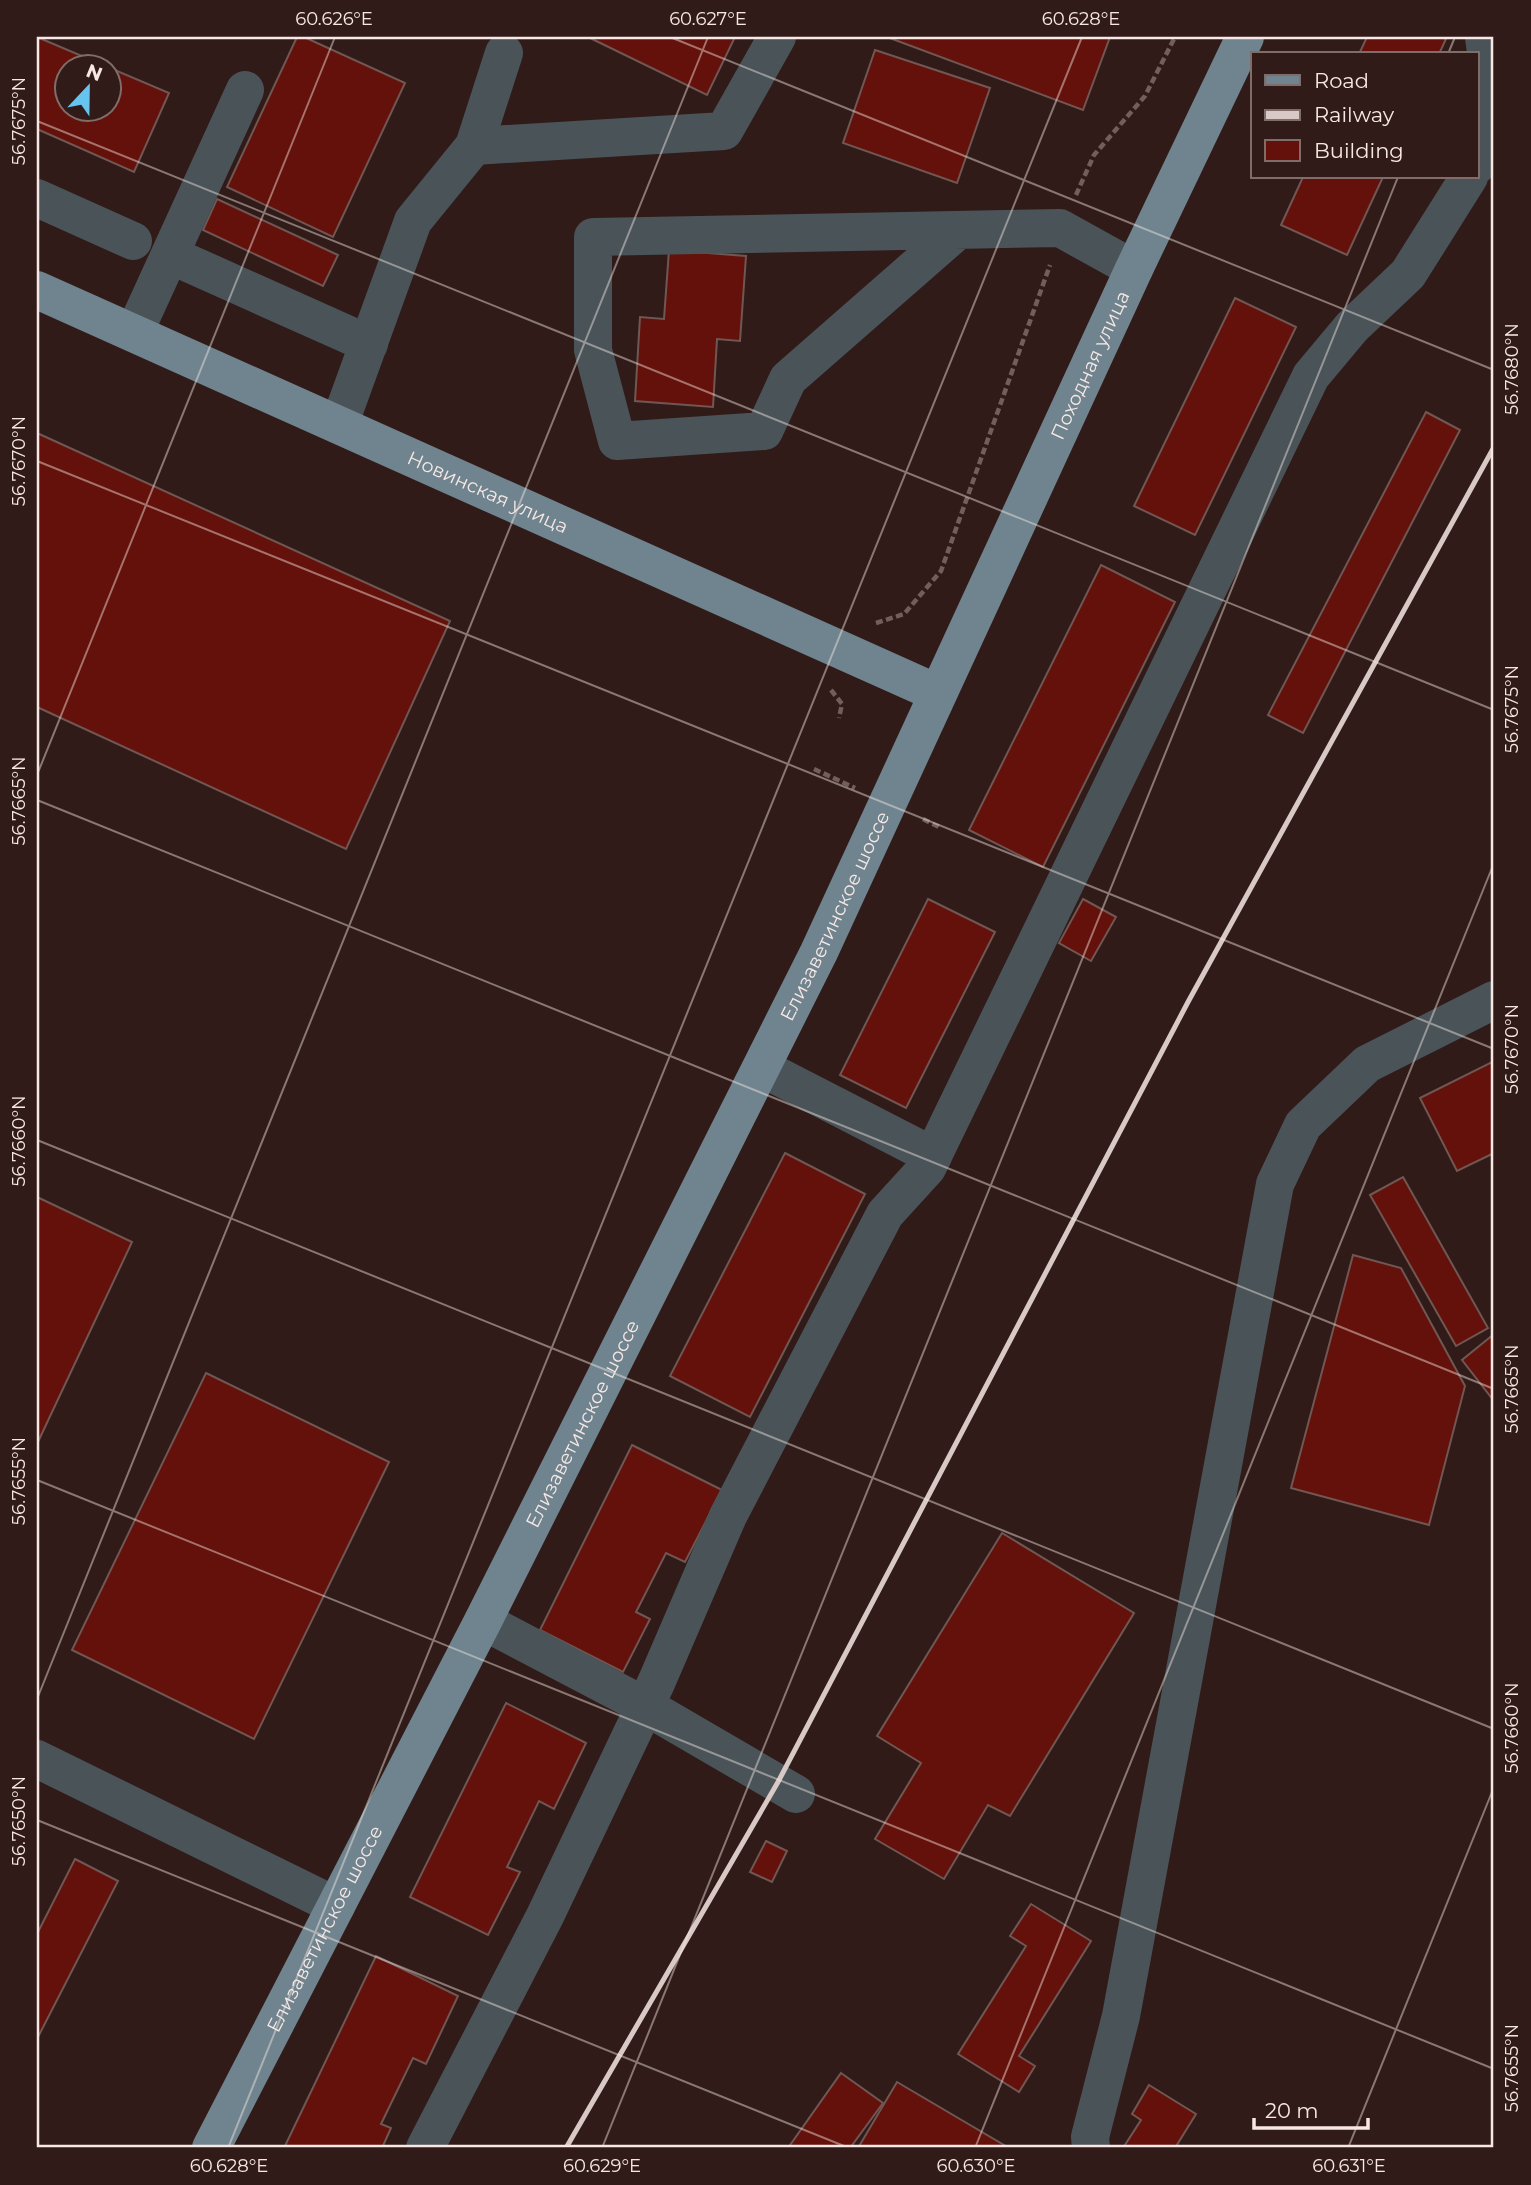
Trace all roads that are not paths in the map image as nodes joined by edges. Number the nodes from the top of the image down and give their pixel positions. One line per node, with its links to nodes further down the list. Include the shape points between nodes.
1 (777, 37): 6 (street, via 724,131)
2 (1245, 37): 13 (main road, Походная улица)
3 (1484, 37): 7 (street, via 1487,74)
4 (504, 53): 6 (street)
5 (245, 90): 12 (street)
6 (474, 146): 16 (street, via 414,221)
7 (1478, 163)
8 (1468, 178): 21 (street, via 1408,274 1352,327 1311,376)
9 (37, 198): 11 (street)
10 (956, 232): 10 (street, via 788,379 764,431 617,442 593,350 593,237); 13 (street, via 1060,228)
11 (133, 240)
12 (170, 255): 15 (street); 16 (street)
13 (1134, 269): 18 (main road, Походная улица)
14 (37, 290): 15 (main road, Новинская улица)
15 (134, 333): 17 (main road, Новинская улица)
16 (369, 344): 17 (street)
17 (339, 425): 18 (main road, Новинская улица)
18 (937, 693): 20 (main road, Елизаветинское шоссе)
19 (1494, 1000): 29 (street, via 1367,1064 1303,1125 1275,1184 1121,2016)
20 (762, 1068): 21 (street); 22 (main road, Елизаветинское шоссе)
21 (933, 1156): 23 (street, via 928,1168 884,1214 728,1516)
22 (483, 1621): 23 (street); 26 (main road, Елизаветинское шоссе)
23 (645, 1706): 25 (street); 28 (street, via 545,1916)
24 (37, 1759): 26 (street)
25 (804, 1799)
26 (336, 1906): 27 (main road, Елизаветинское шоссе)
27 (211, 2148)
28 (425, 2148)
29 (1091, 2148)

